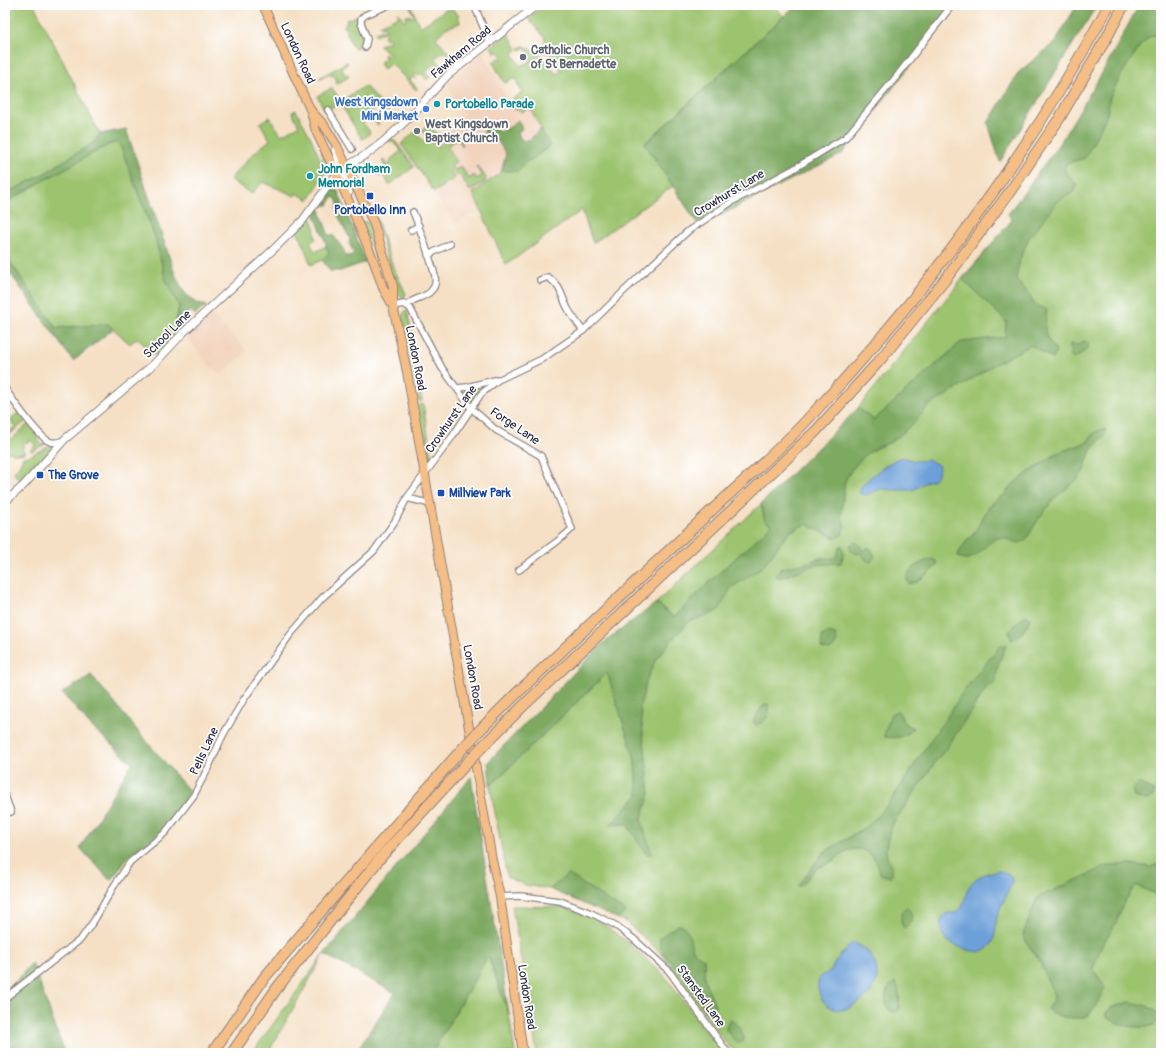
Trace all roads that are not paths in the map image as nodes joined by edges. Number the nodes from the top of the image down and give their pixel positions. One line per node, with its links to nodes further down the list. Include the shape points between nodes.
1 (263, 5): 10 (main road, London Road, via 311,111)
2 (389, 5): 9 (street, via 361,19 367,40)
3 (474, 5): 8 (street)
4 (537, 5): 8 (street, Fawkham Road)
5 (952, 5): 21 (street, Crowhurst Lane, via 846,137 792,170 733,201 688,231)
6 (1109, 5): 36 (highway, bridge, via 1049,108 1001,179 938,267 867,353 806,421 516,694 463,748 264,978)
7 (1124, 5): 37 (highway, bridge, via 1059,119 1011,190 948,276 880,360 816,431 525,704 466,764 381,857 277,988)
8 (490, 43): 12 (street, Fawkham Road, via 447,76 384,141)
9 (365, 47)
10 (320, 123): 11 (street, via 329,112); 12 (main road, London Road); 12 (main road, London Road, via 316,131)
11 (352, 149)
12 (341, 169): 20 (main road, London Road, via 355,218 383,288); 20 (main road, London Road, via 369,213 393,286); 26 (street, School Lane, via 303,220 276,247 184,332 154,364)
13 (413, 212): 14 (street)
14 (419, 226): 15 (street); 17 (street)
15 (411, 230)
16 (450, 244): 17 (street)
17 (428, 255): 19 (street, via 435,276 435,286 429,293)
18 (540, 280): 21 (street, via 548,277 555,283)
19 (407, 305): 20 (street); 23 (street, Forge Lane, via 442,368)
20 (393, 306): 27 (main road, London Road)
21 (583, 331): 22 (street, Crowhurst Lane, via 542,359)
22 (498, 380): 23 (street, Crowhurst Lane); 25 (street, Crowhurst Lane, via 481,394)
23 (457, 388): 25 (street, Forge Lane)
24 (5, 389): 26 (street, via 31,424 46,439 51,442)
25 (471, 408): 27 (street, Crowhurst Lane); 31 (street, Forge Lane, via 496,430 541,456 572,529)
26 (65, 439): 29 (street, School Lane)
27 (426, 473): 28 (street, Pells Lane); 30 (main road, London Road)
28 (407, 498): 30 (street); 35 (street, Pells Lane, via 374,551 322,598 285,641 244,699 194,795 165,833 130,862 81,939)
29 (5, 502)
30 (431, 504): 34 (main road, London Road)
31 (519, 570)
32 (5, 796): 33 (street)
33 (11, 812)
34 (500, 897): 38 (main road, London Road); 39 (street, Stansted Lane, via 520,896 560,902 615,925 669,971)
35 (5, 998)
36 (212, 1053)
37 (232, 1053)
38 (523, 1053)
39 (728, 1053)

